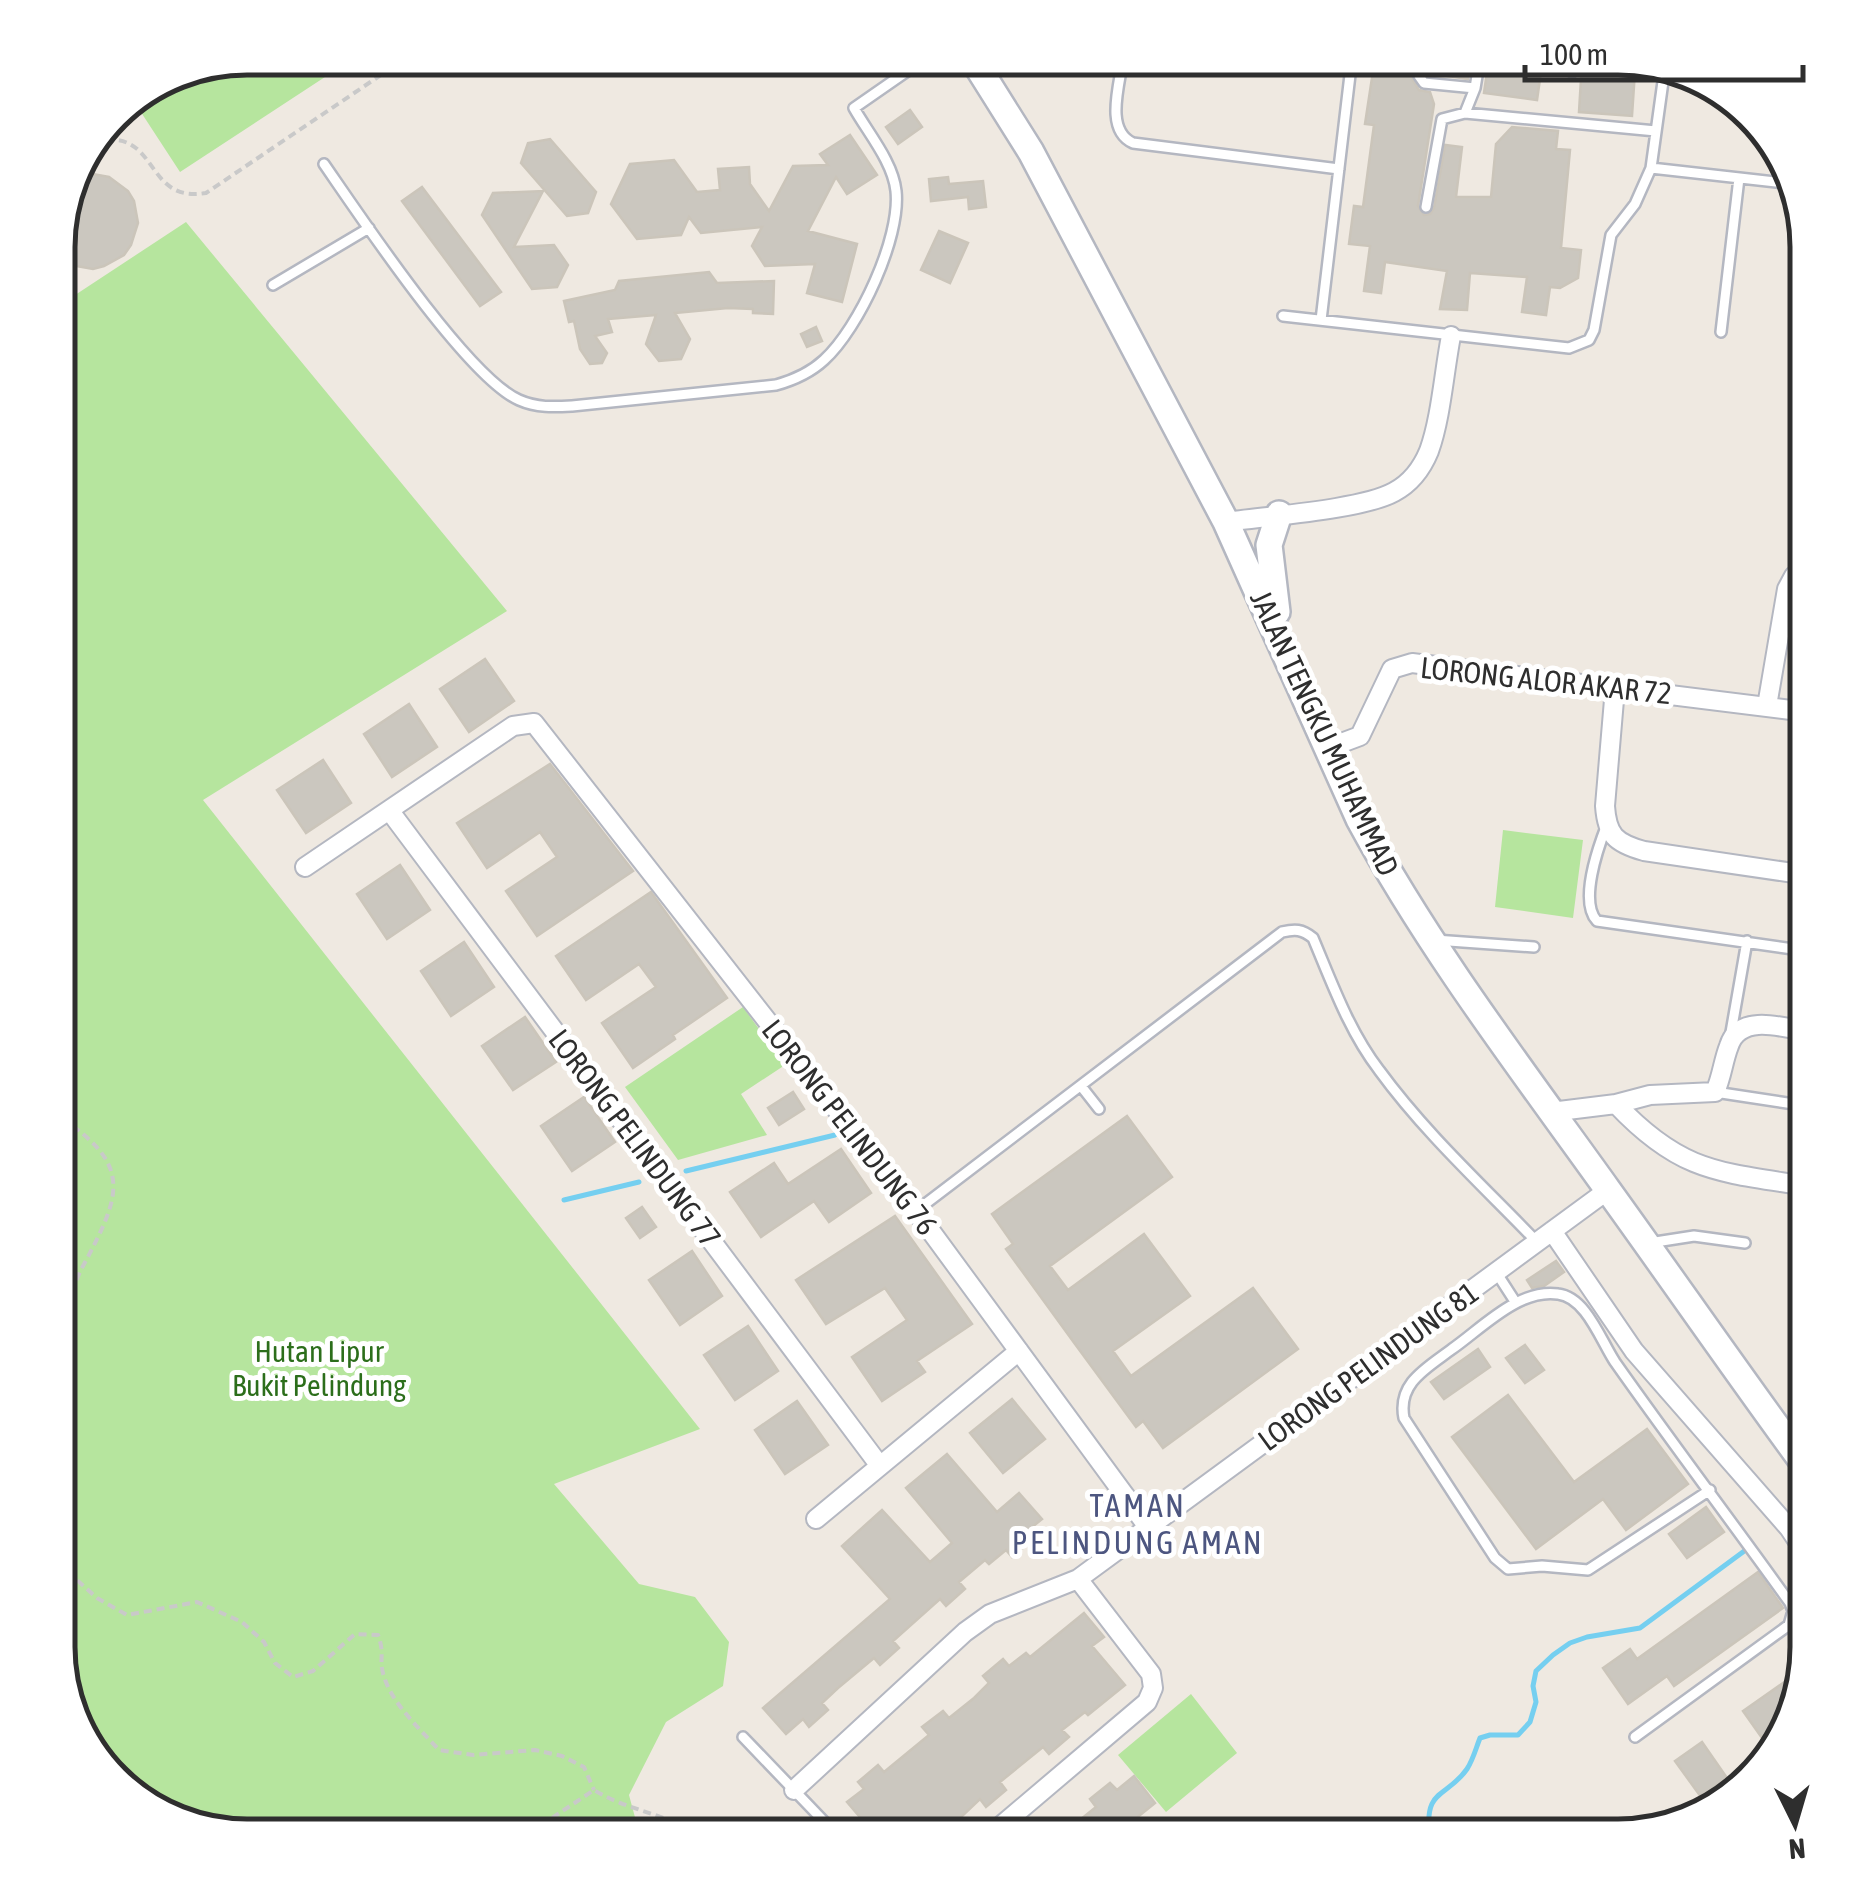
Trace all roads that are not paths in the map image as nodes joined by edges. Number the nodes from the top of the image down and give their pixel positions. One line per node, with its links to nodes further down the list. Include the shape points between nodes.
1 (902, 75): 17 (lane, via 854,108 896,188 893,237 880,271 825,359 776,386 554,407 517,400 472,360)
2 (982, 75): 24 (main road, JALAN TENGKU MUHAMMAD, via 1057,200)
3 (1120, 75): 13 (lane, via 1116,122 1133,143)
4 (1350, 75): 13 (lane)
5 (1419, 75): 8 (lane, via 1424,84)
6 (1477, 75): 8 (lane)
7 (1663, 81): 10 (lane)
8 (1475, 88): 9 (lane)
9 (1465, 112): 10 (lane); 16 (lane, via 1442,119)
10 (1656, 131): 12 (lane)
11 (324, 164): 17 (lane)
12 (1651, 168): 14 (lane); 22 (lane, via 1611,235 1589,340 1569,348)
13 (1340, 169): 20 (lane)
14 (1739, 178): 15 (lane); 21 (lane)
15 (1777, 182)
16 (1426, 207)
17 (369, 228): 18 (lane)
18 (274, 285)
19 (1284, 316): 20 (lane)
20 (1321, 320): 22 (lane)
21 (1721, 332)
22 (1451, 336): 23 (street, via 1429,450 1407,484 1360,502)
23 (1280, 514): 24 (street); 26 (main road, via 1270,545)
24 (1226, 522): 26 (main road, JALAN TENGKU MUHAMMAD)
25 (1790, 584): 28 (street)
26 (1280, 640): 30 (main road, JALAN TENGKU MUHAMMAD)
27 (1615, 688): 28 (street, LORONG ALOR AKAR 72); 30 (street, LORONG ALOR AKAR 72, via 1402,665 1386,679 1360,736); 32 (street)
28 (1767, 706): 29 (street, LORONG ALOR AKAR 72)
29 (1790, 709)
30 (1328, 748): 35 (main road, JALAN TENGKU MUHAMMAD, via 1384,865)
31 (389, 810): 33 (street); 49 (street, LORONG PELINDUNG 76, via 513,726 534,724); 57 (street, LORONG PELINDUNG 77)
32 (1606, 825): 34 (street, via 1615,838 1644,851); 36 (lane, via 1594,859 1597,921)
33 (304, 867)
34 (1790, 872)
35 (1432, 940): 37 (lane); 46 (main road, JALAN TENGKU MUHAMMAD)
36 (1746, 941): 38 (lane); 40 (lane)
37 (1534, 947)
38 (1790, 948)
39 (1790, 1029): 40 (street, via 1764,1024 1737,1031)
40 (1730, 1040): 42 (street)
41 (1081, 1086): 45 (lane); 49 (lane); 50 (lane, via 1282,932 1305,932 1378,1070 1444,1148)
42 (1714, 1092): 43 (lane); 44 (street)
43 (1790, 1103)
44 (1616, 1104): 46 (street); 47 (street, via 1642,1132 1696,1166)
45 (1099, 1109)
46 (1551, 1112): 48 (main road, JALAN TENGKU MUHAMMAD)
47 (1790, 1183)
48 (1608, 1190): 50 (street, LORONG PELINDUNG 81); 52 (main road, JALAN TENGKU MUHAMMAD)
49 (916, 1211): 55 (street, LORONG PELINDUNG 76)
50 (1545, 1236): 53 (street, LORONG PELINDUNG 81); 61 (street, via 1634,1351)
51 (1745, 1243): 52 (lane, via 1694,1236)
52 (1646, 1244): 56 (main road, JALAN TENGKU MUHAMMAD)
53 (1496, 1272): 54 (lane); 60 (street, LORONG PELINDUNG 81)
54 (1516, 1303): 58 (lane, via 1551,1293 1579,1304); 58 (lane, via 1408,1384 1402,1407 1502,1564 1516,1571 1588,1570)
55 (1019, 1351): 57 (street); 60 (street, LORONG PELINDUNG 76)
56 (1790, 1443)
57 (880, 1466): 59 (street)
58 (1710, 1490): 63 (lane)
59 (816, 1519)
60 (1148, 1527): 62 (street, LORONG PELINDUNG 81)
61 (1790, 1528)
62 (1078, 1579): 67 (street, LORONG PELINDUNG 81, via 990,1614); 69 (street, via 1151,1674 1154,1688)
63 (1790, 1603)
64 (1790, 1623): 66 (lane)
65 (743, 1737): 67 (lane)
66 (1634, 1737)
67 (794, 1790): 68 (lane)
68 (822, 1819)
69 (1010, 1819)

